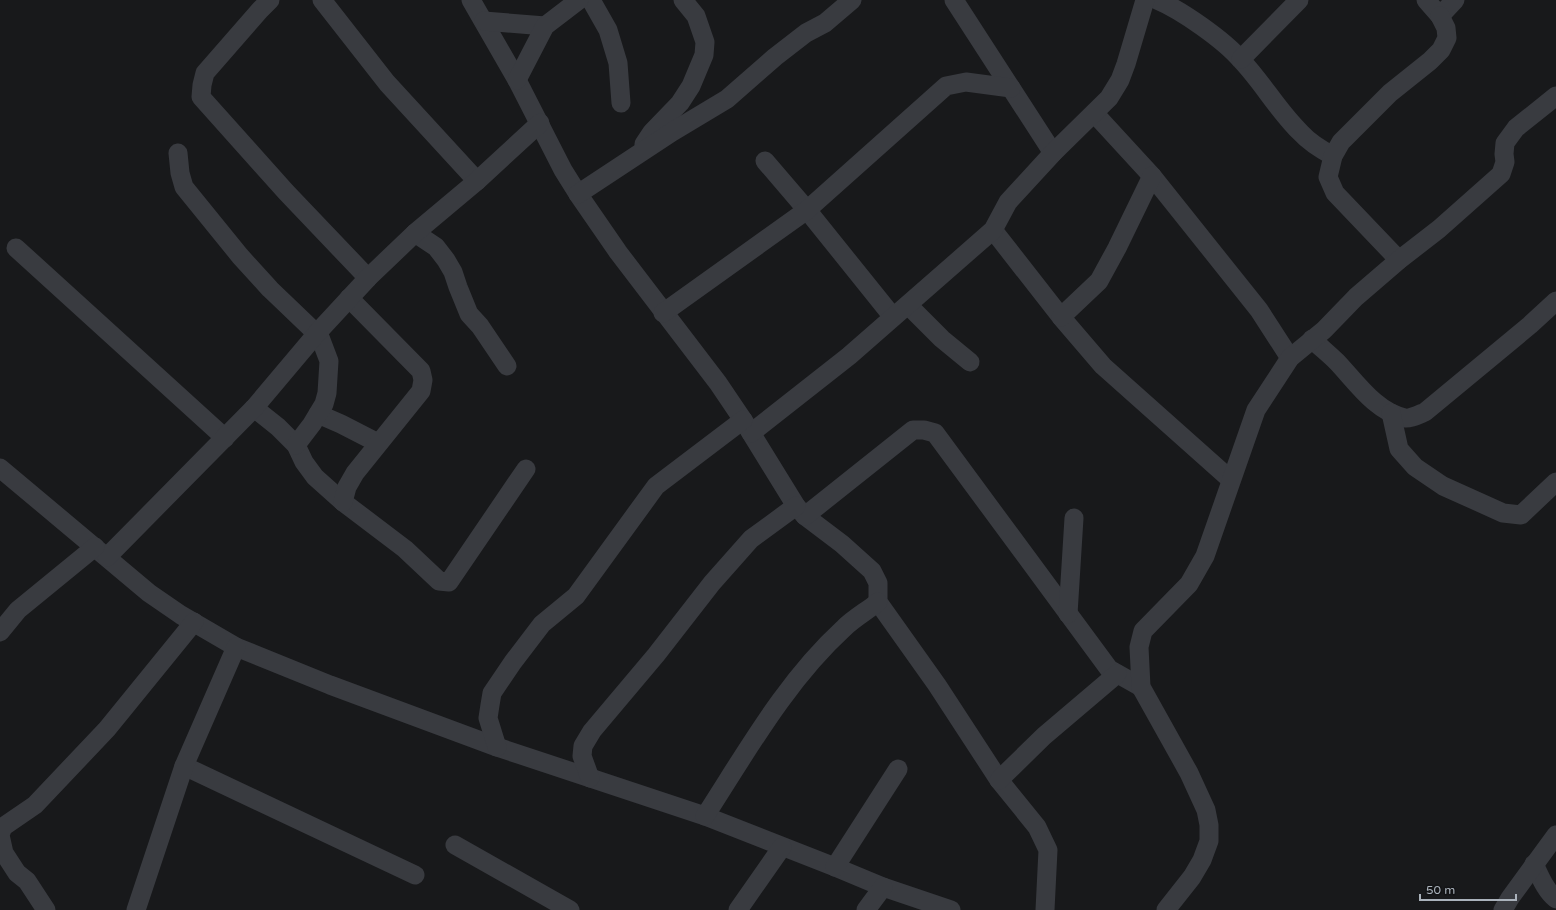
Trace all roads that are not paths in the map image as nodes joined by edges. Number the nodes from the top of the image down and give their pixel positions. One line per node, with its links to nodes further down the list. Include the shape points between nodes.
1 (270, 0): 37 (street, via 205,73 201,97)
2 (322, 0): 30 (street, via 387,83)
3 (471, 0): 15 (street)
4 (579, 0): 16 (street)
5 (591, 0): 21 (street, via 608,30 618,63)
6 (683, 0): 27 (street, via 696,16 705,42 704,55 692,86 680,103 652,132)
7 (852, 0): 27 (street, via 825,23 806,33 775,57 727,99)
8 (954, 0): 19 (street)
9 (1145, 0): 22 (street, via 1120,80)
10 (1157, 0): 17 (street, via 1180,12)
11 (1298, 0): 17 (street)
12 (1426, 0): 14 (street)
13 (1455, 0): 14 (street)
14 (1440, 16): 26 (street, via 1446,28 1447,38 1441,50 1390,93 1341,142)
15 (484, 22): 16 (street); 18 (street)
16 (545, 26): 18 (street)
17 (1241, 59): 26 (street, via 1301,134)
18 (517, 80): 23 (street)
19 (1011, 88): 25 (street); 32 (street, via 966,82 946,86)
20 (1556, 96): 36 (street, via 1516,128 1505,143 1505,162 1501,174 1439,229)
21 (621, 103)
22 (1095, 114): 25 (street); 29 (street)
23 (540, 123): 30 (street); 31 (street)
24 (178, 153): 44 (street, via 184,187 270,289)
25 (1053, 153): 33 (street, via 1008,202)
26 (1333, 156): 36 (street, via 1328,177 1335,193)
27 (634, 158): 31 (street)
28 (765, 161): 32 (street)
29 (1152, 176): 43 (street, via 1118,248 1099,281); 46 (street, via 1259,310)
30 (477, 181): 34 (street)
31 (578, 194): 41 (street)
32 (807, 210): 41 (street); 42 (street)
33 (993, 230): 40 (street); 43 (street)
34 (415, 233): 37 (street); 48 (street, via 436,247 446,260 454,272 469,314)
35 (16, 248): 53 (street)
36 (1398, 260): 45 (street)
37 (368, 278): 38 (street)
38 (349, 298): 44 (street); 54 (street, via 421,371 423,380 421,391)
39 (1556, 301): 50 (street, via 1425,412 1406,419)
40 (908, 305): 42 (street); 47 (street, via 942,339)
41 (663, 313): 52 (street, via 718,383)
42 (893, 317): 52 (street, via 849,356)
43 (1061, 317): 58 (street, via 1103,366)
44 (318, 333): 49 (street); 51 (street, via 329,361 327,393)
45 (1312, 339): 46 (street); 50 (street, via 1380,406)
46 (1290, 358): 58 (street, via 1256,410)
47 (970, 362)
48 (507, 366)
49 (254, 408): 53 (street); 55 (street)
50 (1391, 413): 59 (street, via 1399,449 1415,467 1443,486 1504,513 1521,515)
51 (318, 414): 54 (street); 55 (street)
52 (747, 426): 61 (street); 71 (street, via 656,486 576,596 542,624 492,693 488,718)
53 (225, 438): 63 (street)
54 (378, 443): 60 (street, via 355,473 347,487)
55 (296, 445): 60 (street, via 315,477)
56 (0, 468): 63 (street)
57 (526, 469): 60 (street, via 449,582 439,581 405,549)
58 (1230, 480): 70 (street, via 1205,556 1189,584 1143,631 1139,647)
59 (1556, 482)
60 (343, 502)
61 (800, 511): 64 (street, via 872,571 878,583); 65 (street, via 913,430 936,433); 74 (street, via 751,539 592,731 583,746 582,756)
62 (1074, 518): 65 (street)
63 (101, 552): 66 (street, via 149,593); 67 (street, via 18,610)
64 (878, 602): 75 (street, via 938,685); 76 (street, via 844,628 803,671)
65 (1068, 614): 69 (street, via 1110,669)
66 (194, 622): 68 (street); 85 (street, via 107,729 35,804 3,827 0,835 4,854 17,873 27,881)
67 (0, 632)
68 (236, 647): 71 (street); 72 (street)
69 (1117, 674): 70 (street); 75 (street, via 1044,736)
70 (1141, 687): 92 (street, via 1189,773 1206,810 1209,825 1209,841 1202,860)
71 (497, 747): 74 (street)
72 (184, 766): 82 (street); 86 (street)
73 (898, 769): 81 (street)
74 (590, 778): 76 (street)
75 (998, 780): 91 (street, via 1037,827 1048,850)
76 (705, 816): 79 (street)
77 (1556, 834): 80 (street)
78 (455, 845): 87 (street)
79 (782, 847): 81 (street); 88 (street)
80 (1534, 864): 84 (street, via 1542,882); 93 (street)
81 (835, 867): 83 (street)
82 (415, 875)
83 (883, 888): 89 (street); 90 (street)
84 (1556, 899)
85 (46, 910)
86 (136, 910)
87 (570, 910)
88 (738, 910)
89 (866, 910)
90 (951, 910)
91 (1045, 910)
92 (1166, 910)
93 (1504, 910)

